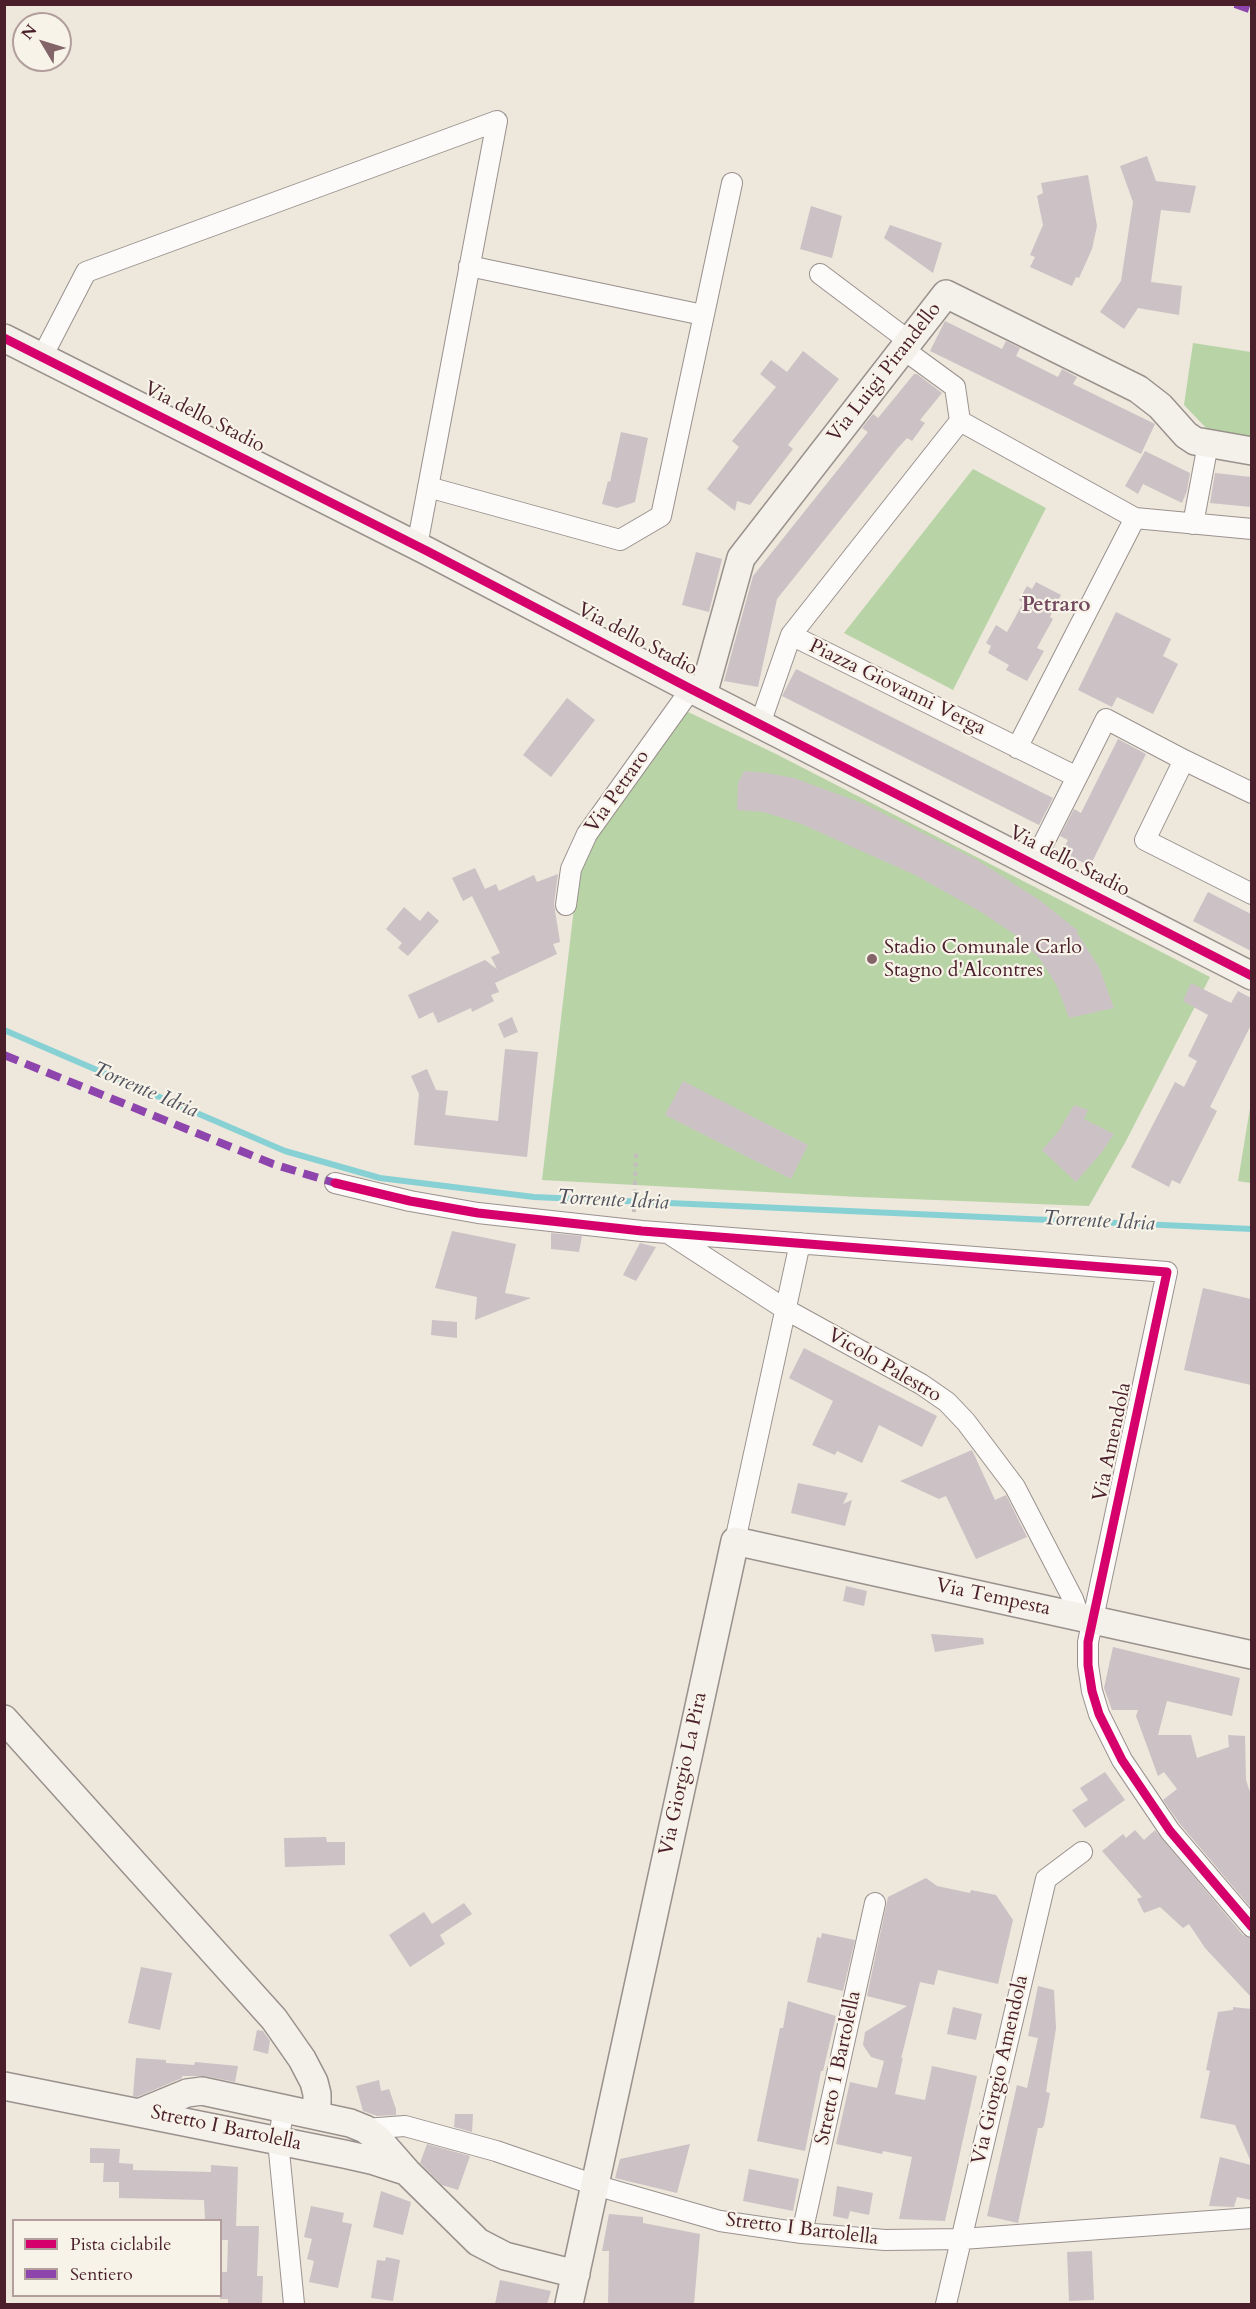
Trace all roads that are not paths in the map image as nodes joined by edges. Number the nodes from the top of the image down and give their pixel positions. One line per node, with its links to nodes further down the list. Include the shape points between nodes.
1 (732, 183): 4 (street)
2 (469, 266): 4 (street); 7 (street, via 497,121 86,272); 11 (street)
3 (820, 274): 6 (street)
4 (704, 315): 11 (street, via 661,516 620,540)
5 (4, 338): 7 (street, Via dello Stadio)
6 (906, 345): 8 (street, via 955,387); 9 (street, Via Luigi Pirandello, via 946,294 1138,389 1186,435); 17 (street, Via Luigi Pirandello, via 741,558)
7 (42, 357): 15 (street, Via dello Stadio)
8 (960, 421): 12 (street); 16 (street, Piazza Giovanni Verga)
9 (1208, 444): 10 (street, Via Luigi Pirandello); 13 (street)
10 (1251, 450)
11 (428, 487): 15 (street)
12 (1135, 518): 13 (street); 19 (street)
13 (1193, 524): 14 (street)
14 (1251, 529)
15 (422, 548): 17 (street, Via dello Stadio)
16 (791, 635): 18 (street); 19 (street, Piazza Giovanni Verga)
17 (697, 692): 18 (street, Via dello Stadio); 25 (street, Via Petraro, via 587,834 571,869)
18 (760, 724): 23 (street, Via dello Stadio)
19 (1017, 748): 21 (street, Piazza Giovanni Verga)
20 (1184, 760): 21 (street, via 1106,719); 22 (street); 24 (street, via 1145,840)
21 (1077, 777): 23 (street)
22 (1251, 793)
23 (1033, 864): 26 (street, Via dello Stadio)
24 (1251, 894)
25 (566, 904)
26 (1251, 976)
27 (335, 1183): 28 (street, via 478,1213)
28 (669, 1233): 29 (street); 30 (street, Vicolo Palestro)
29 (800, 1243): 30 (street, Via Giorgio La Pira); 32 (street, Via Amendola, via 1167,1272)
30 (785, 1309): 31 (street, Via Giorgio La Pira); 32 (street, Vicolo Palestro, via 947,1402 1015,1487)
31 (735, 1541): 32 (street, Via Tempesta); 46 (street, Via Giorgio La Pira)
32 (1086, 1618): 33 (street, Via Tempesta); 37 (street, Via Amendola, via 1092,1691 1108,1735 1170,1831)
33 (1251, 1655)
34 (4, 1719): 41 (street, via 279,2026 314,2082)
35 (1082, 1852): 49 (street, Via Giorgio Amendola, via 1046,1879)
36 (875, 1903): 48 (street, Stretto 1 Bartolella)
37 (1251, 1927)
38 (4, 2086): 40 (street)
39 (284, 2109): 40 (street, Stretto I Bartolella, via 202,2091); 41 (street, Stretto I Bartolella); 43 (street)
40 (141, 2112): 43 (street, Stretto I Bartolella)
41 (317, 2114): 42 (street, Stretto I Bartolella)
42 (357, 2126): 44 (street, via 351,2147); 45 (street, Stretto I Bartolella, via 378,2139); 46 (street, Stretto I Bartolella, via 405,2126 496,2151)
43 (278, 2141): 44 (street, Stretto I Bartolella); 51 (street)
44 (344, 2154): 45 (street, Stretto I Bartolella)
45 (407, 2172): 50 (street, via 478,2242 506,2256)
46 (595, 2186): 48 (street, Stretto I Bartolella, via 720,2222); 50 (street, Via Giorgio La Pira)
47 (1251, 2218): 49 (street, Stretto I Bartolella)
48 (802, 2233): 49 (street, Stretto I Bartolella, via 885,2240)
49 (962, 2239): 53 (street, Via Giorgio Amendola)
50 (576, 2274): 52 (street, Via Giorgio La Pira)
51 (294, 2304)
52 (569, 2304)
53 (946, 2304)

